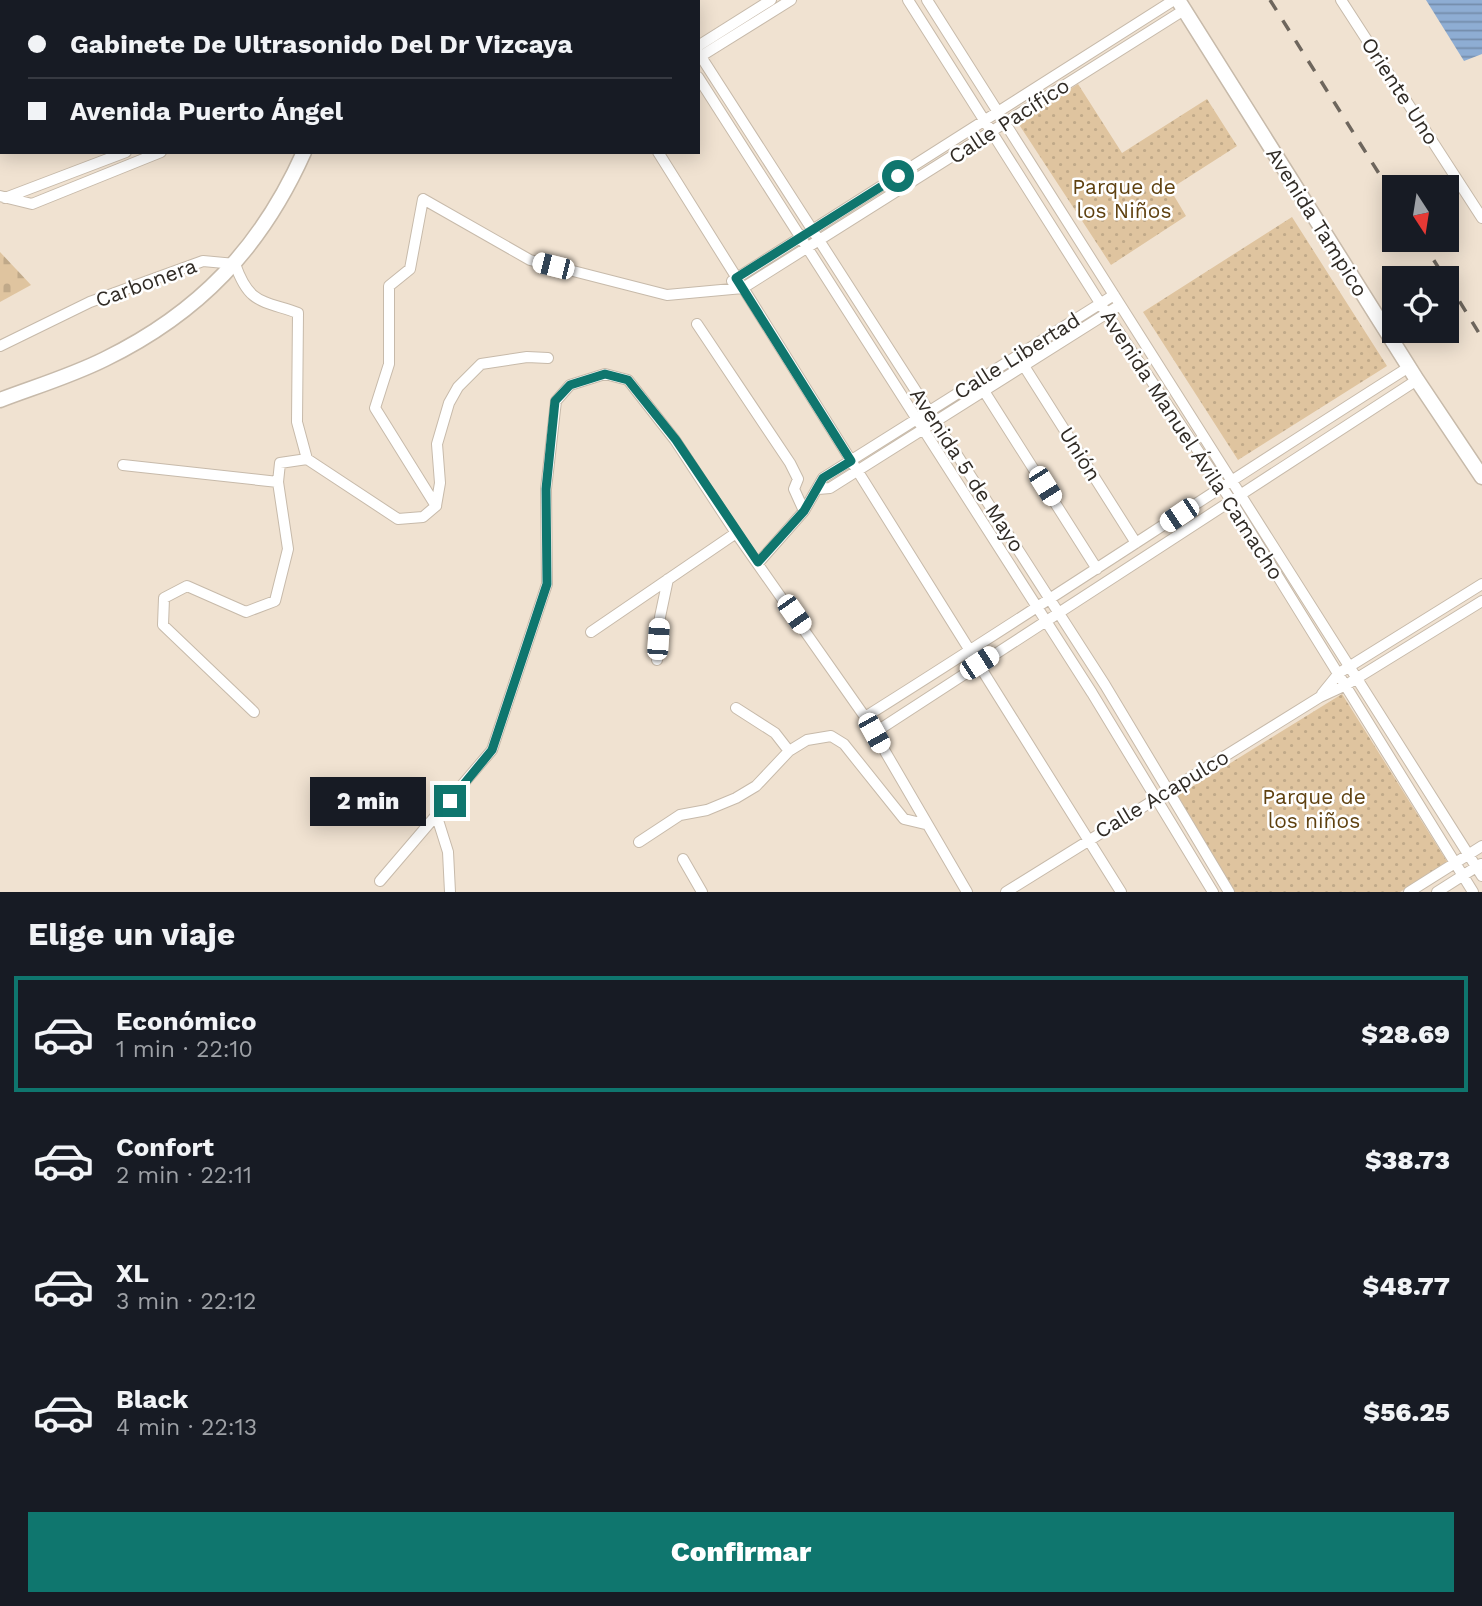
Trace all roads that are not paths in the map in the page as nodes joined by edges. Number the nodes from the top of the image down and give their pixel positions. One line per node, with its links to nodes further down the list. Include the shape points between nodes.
1 (771, 0): 7 (street)
2 (791, 0): 8 (street)
3 (908, 0): 12 (street, Avenida Manuel Ávila Camacho)
4 (927, 0): 11 (street, Avenida Manuel Ávila Camacho)
5 (1340, 0): 20 (street, Oriente Uno)
6 (1179, 3): 11 (street, Calle Pacífico); 13 (street, Calle Pacífico); 37 (main road, Avenida Tampico)
7 (700, 52)
8 (700, 52)
9 (700, 55): 21 (street, Avenida 5 de Mayo)
10 (700, 80): 22 (street, Avenida 5 de Mayo)
11 (998, 113): 12 (street, Calle Pacífico); 13 (street, Avenida Manuel Ávila Camacho)
12 (985, 121): 14 (street, Avenida Manuel Ávila Camacho); 21 (street, Calle Pacífico)
13 (1005, 123): 14 (street, Calle Pacífico); 29 (street, Avenida Manuel Ávila Camacho)
14 (992, 132): 23 (street, Calle Pacífico); 30 (street, Avenida Manuel Ávila Camacho)
15 (121, 154): 19 (street)
16 (155, 154): 19 (street, via 32,204)
17 (303, 154): 25 (main road, via 285,193)
18 (659, 154): 26 (street)
19 (3, 197)
20 (1482, 218)
21 (811, 231): 22 (street, Calle Pacífico); 23 (street, Avenida 5 de Mayo)
22 (800, 238): 24 (street, Avenida 5 de Mayo); 26 (street, Calle Pacífico)
23 (818, 242): 24 (street, Calle Pacífico); 41 (street, Avenida 5 de Mayo)
24 (807, 249): 28 (street, Calle Pacífico); 42 (street, Avenida 5 de Mayo)
25 (235, 264): 34 (street, Carbonera, via 203,261 90,302); 40 (main road, via 189,309 104,359); 45 (street, via 243,288 255,298 298,313 297,422)
26 (736, 278): 27 (street, Calle Pacífico); 28 (street)
27 (723, 288): 28 (street); 55 (street, via 667,295 530,260 423,199 410,269 389,286 389,364 375,408)
28 (743, 288): 46 (street)
29 (1114, 295): 30 (street, Calle Libertad); 31 (street, Avenida Manuel Ávila Camacho)
30 (1100, 304): 32 (street, Avenida Manuel Ávila Camacho); 41 (street, Calle Libertad)
31 (1120, 305): 32 (street, Calle Libertad); 50 (street, Avenida Manuel Ávila Camacho)
32 (1107, 314): 36 (street, Calle Libertad); 52 (street, Avenida Manuel Ávila Camacho)
33 (697, 324): 56 (street, via 790,463)
34 (0, 346)
35 (548, 358): 55 (street, via 481,363 458,387 437,444 440,482)
36 (1024, 366): 39 (street, Calle Libertad); 58 (street, Unión)
37 (1409, 367): 38 (main road, Avenida Tampico); 50 (street)
38 (1417, 380): 49 (main road, Avenida Tampico); 54 (street)
39 (984, 391): 43 (street, Calle Libertad); 60 (street)
40 (0, 400)
41 (929, 411): 42 (street, Calle Libertad); 43 (street, Avenida 5 de Mayo)
42 (916, 419): 44 (street, Avenida 5 de Mayo); 46 (street, Calle Libertad)
43 (936, 421): 44 (street, Calle Libertad); 63 (street, Avenida 5 de Mayo)
44 (923, 430): 48 (street, Calle Libertad); 65 (street, Avenida 5 de Mayo)
45 (307, 459): 51 (street, via 280,463); 55 (street, via 398,519 422,517)
46 (851, 461): 48 (street); 53 (street, Calle Libertad, via 823,478)
47 (123, 465): 51 (street)
48 (857, 471): 53 (street, Calle Libertad, via 830,488); 69 (street)
49 (1482, 477)
50 (1231, 480): 52 (street); 54 (street, Avenida Manuel Ávila Camacho)
51 (278, 482): 80 (street, via 288,550 275,601 246,612 187,586 164,598 163,625)
52 (1222, 486): 54 (street, Avenida Manuel Ávila Camacho); 58 (street)
53 (818, 489): 56 (street, Calle Libertad)
54 (1235, 496): 66 (street); 72 (street, Avenida Manuel Ávila Camacho); 73 (street, Avenida Manuel Ávila Camacho)
55 (436, 506)
56 (804, 511): 59 (street, Calle Libertad)
57 (736, 533): 59 (street); 61 (street); 86 (street, via 676,440 628,380 605,374 570,385 555,401 546,489 547,584 492,750)
58 (1136, 543): 60 (street)
59 (758, 562): 81 (street)
60 (1097, 569): 63 (street)
61 (668, 579): 68 (street); 70 (street)
62 (1482, 584): 72 (street, Calle Acapulco)
63 (1051, 600): 65 (street); 66 (street, Avenida 5 de Mayo)
64 (1482, 601): 74 (street, Calle Acapulco)
65 (1037, 609): 67 (street, Avenida 5 de Mayo); 69 (street)
66 (1059, 613): 67 (street); 75 (street, Avenida 5 de Mayo)
67 (1045, 622): 71 (street); 77 (street, Avenida 5 de Mayo)
68 (591, 632)
69 (971, 650): 71 (street); 81 (street)
70 (657, 660)
71 (979, 663): 82 (street); 88 (street)
72 (1349, 667): 73 (street, Calle Acapulco); 74 (street, Avenida Manuel Ávila Camacho)
73 (1339, 673): 76 (street, Avenida Manuel Ávila Camacho); 78 (street, Calle Acapulco)
74 (1356, 679): 76 (street, Calle Acapulco); 91 (street, Avenida Manuel Ávila Camacho)
75 (1105, 685): 77 (street); 84 (street, Avenida 5 de Mayo)
76 (1346, 685): 78 (street, Calle Acapulco); 93 (street, Avenida Manuel Ávila Camacho)
77 (1092, 694): 85 (street, Avenida 5 de Mayo)
78 (1320, 697): 84 (street, Calle Acapulco)
79 (736, 708): 83 (street, via 775,733)
80 (254, 712)
81 (865, 717): 82 (street)
82 (874, 733): 87 (street)
83 (789, 751): 87 (street, via 807,740 831,736 845,744 904,820); 89 (street, via 756,786 736,799 680,815)
84 (1167, 791): 85 (street, Calle Acapulco); 103 (street, Avenida 5 de Mayo)
85 (1154, 799): 88 (street, Calle Acapulco); 102 (street, Avenida 5 de Mayo)
86 (437, 817): 96 (street); 97 (street, via 448,852)
87 (925, 824): 99 (street)
88 (1088, 839): 100 (street, Calle Acapulco); 101 (street)
89 (639, 842)
90 (1482, 846): 91 (street)
91 (1468, 855): 93 (street); 94 (street, Avenida Manuel Ávila Camacho)
92 (683, 859): 98 (street)
93 (1455, 863): 95 (street, Avenida Manuel Ávila Camacho); 104 (street)
94 (1480, 869): 95 (street)
95 (1463, 876): 105 (street); 106 (street, Avenida Manuel Ávila Camacho)
96 (380, 881)
97 (450, 892)
98 (702, 892)
99 (967, 892)
100 (1006, 892)
101 (1122, 892)
102 (1213, 892)
103 (1230, 892)
104 (1409, 892)
105 (1437, 892)
106 (1473, 892)

